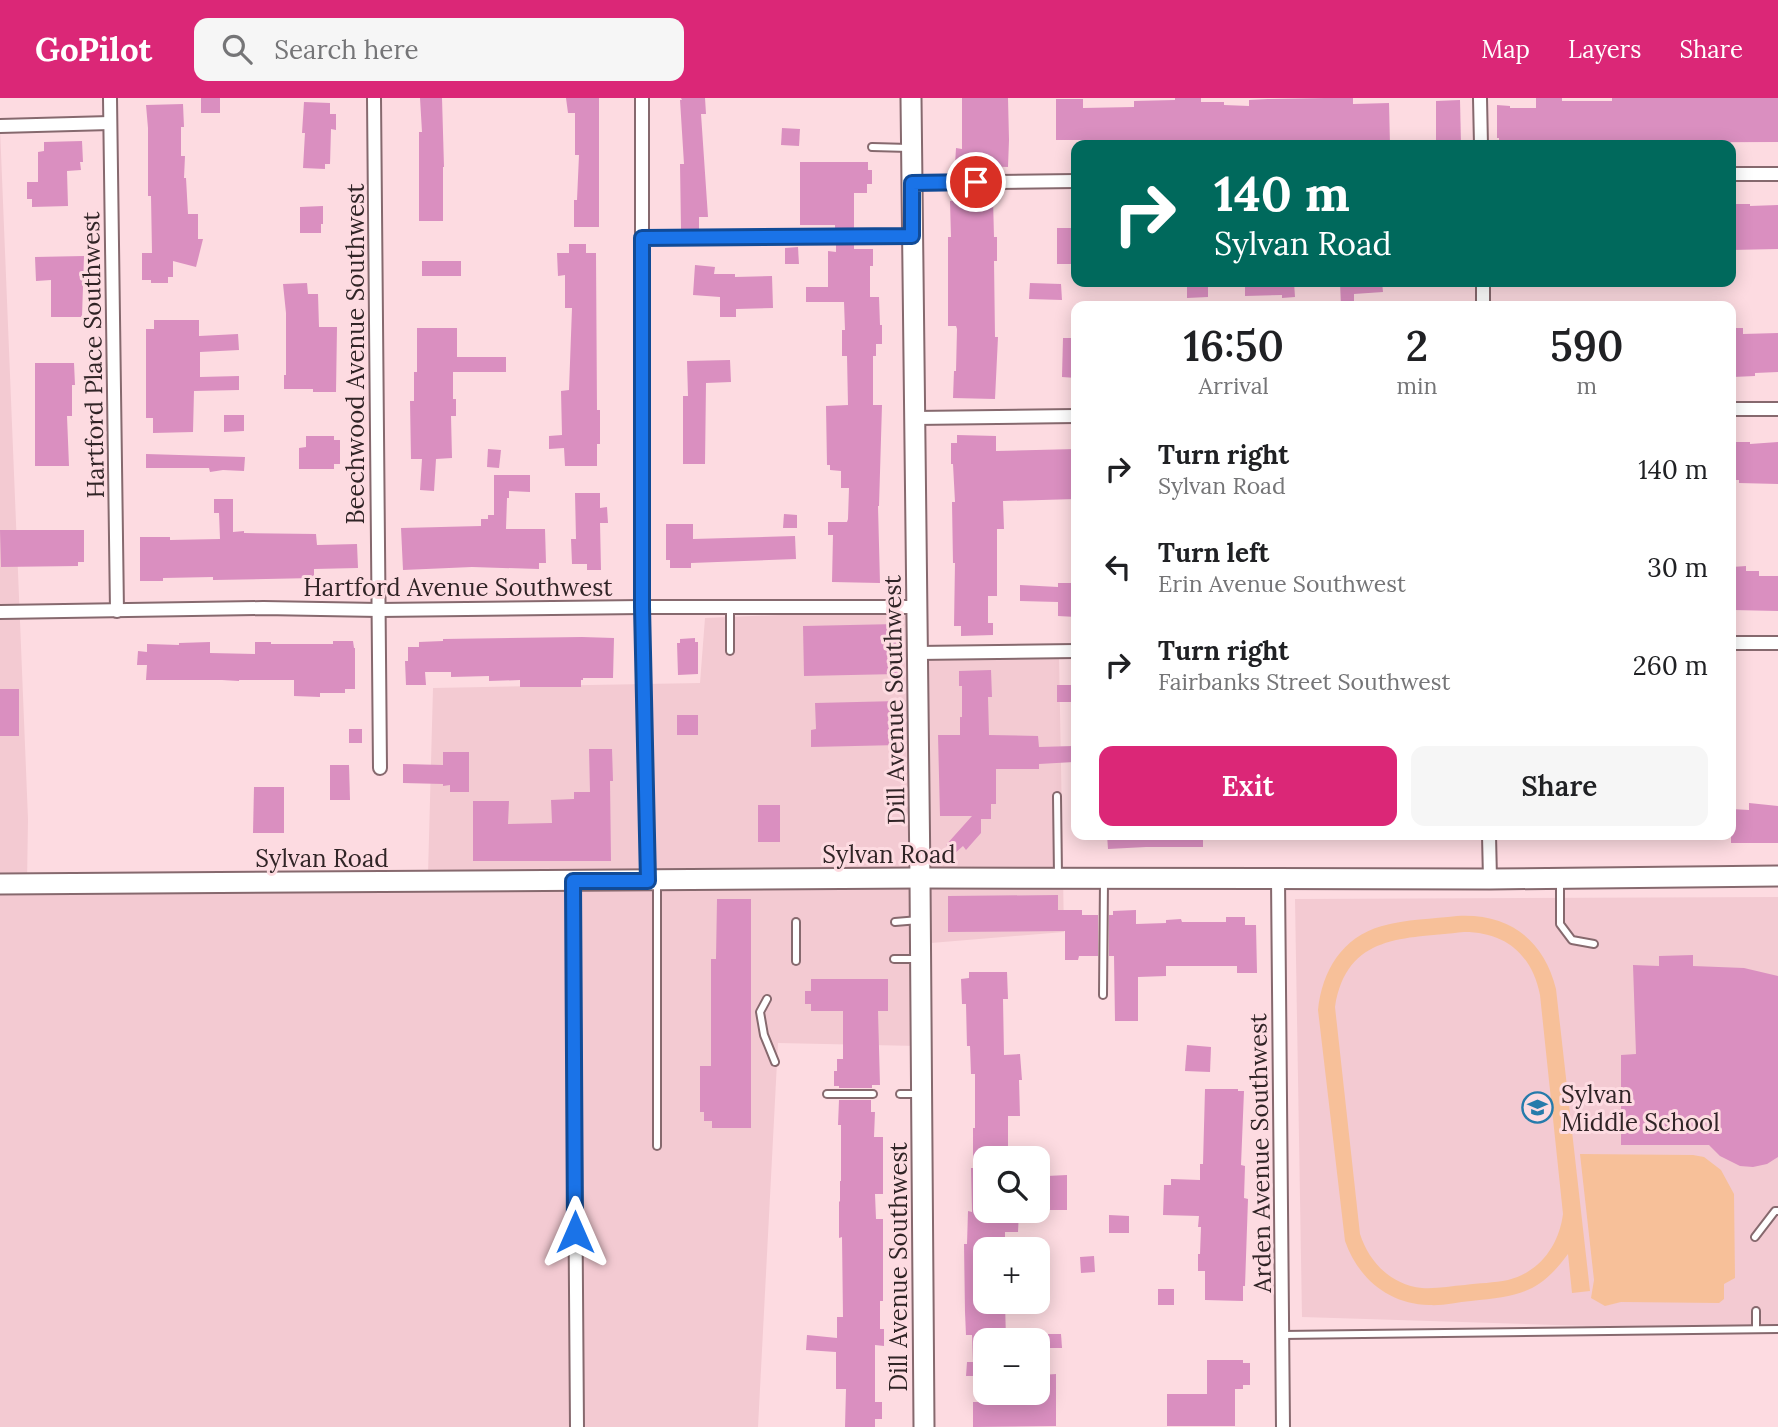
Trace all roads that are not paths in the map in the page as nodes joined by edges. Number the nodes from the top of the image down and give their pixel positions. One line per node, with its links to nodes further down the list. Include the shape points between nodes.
1 (110, 98): 6 (street, Hartford Place Southwest)
2 (374, 98): 24 (street, Beechwood Avenue Southwest)
3 (642, 98): 16 (street)
4 (911, 98): 10 (main road, Dill Avenue Southwest)
5 (1480, 98): 8 (street)
6 (110, 123): 7 (street); 25 (street, Hartford Place Southwest)
7 (0, 126)
8 (1481, 140)
9 (872, 147): 10 (lane)
10 (911, 148): 14 (main road, Dill Avenue Southwest)
11 (1736, 174): 12 (street)
12 (1778, 174)
13 (1071, 181): 14 (street)
14 (912, 183): 15 (main road, Dill Avenue Southwest)
15 (912, 236): 16 (street); 20 (main road, Dill Avenue Southwest)
16 (642, 238): 21 (street)
17 (1736, 409): 18 (street)
18 (1778, 409)
19 (1071, 416): 20 (street)
20 (915, 418): 23 (main road, Dill Avenue Southwest)
21 (642, 607): 22 (street, Hartford Avenue Southwest); 24 (street, Hartford Avenue Southwest); 43 (street)
22 (730, 607): 23 (street, Hartford Avenue Southwest); 29 (lane)
23 (917, 607): 31 (main road, Dill Avenue Southwest)
24 (379, 610): 25 (street, Hartford Avenue Southwest); 32 (street, Beechwood Avenue Southwest)
25 (117, 611): 26 (street, Hartford Avenue Southwest)
26 (0, 612)
27 (1736, 643): 28 (street)
28 (1778, 643)
29 (730, 651)
30 (1071, 651): 31 (street)
31 (917, 653): 36 (main road, Dill Avenue Southwest)
32 (380, 768)
33 (1057, 796): 37 (lane)
34 (1489, 840): 41 (street)
35 (1778, 876): 39 (main road, Sylvan Road)
36 (920, 878): 37 (main road, Sylvan Road); 43 (main road, Sylvan Road); 45 (main road, Dill Avenue Southwest)
37 (1058, 878): 38 (main road, Sylvan Road)
38 (1104, 878): 40 (main road, Sylvan Road); 52 (lane)
39 (1560, 878): 41 (main road, Sylvan Road); 48 (lane, via 1560,924 1572,940)
40 (1278, 879): 41 (main road, Sylvan Road); 65 (street, Arden Avenue Southwest)
41 (1490, 879)
42 (573, 881): 43 (main road, Sylvan Road); 44 (main road, Sylvan Road); 66 (street)
43 (653, 881): 59 (lane)
44 (0, 884)
45 (921, 920): 47 (lane); 49 (main road, Dill Avenue Southwest)
46 (796, 922): 51 (lane)
47 (895, 922)
48 (1594, 944)
49 (921, 959): 50 (lane); 58 (main road, Dill Avenue Southwest)
50 (894, 960)
51 (796, 961)
52 (1103, 995)
53 (767, 999): 54 (lane, via 760,1012)
54 (775, 1062)
55 (827, 1094): 56 (lane)
56 (873, 1094)
57 (900, 1094): 58 (lane)
58 (922, 1094): 67 (main road, Dill Avenue Southwest)
59 (657, 1146)
60 (1778, 1211): 61 (lane)
61 (1755, 1237)
62 (1756, 1311): 63 (lane)
63 (1756, 1329): 64 (lane); 65 (lane)
64 (1778, 1329)
65 (1282, 1335): 68 (street, Arden Avenue Southwest)
66 (577, 1427)
67 (924, 1427)
68 (1283, 1427)

